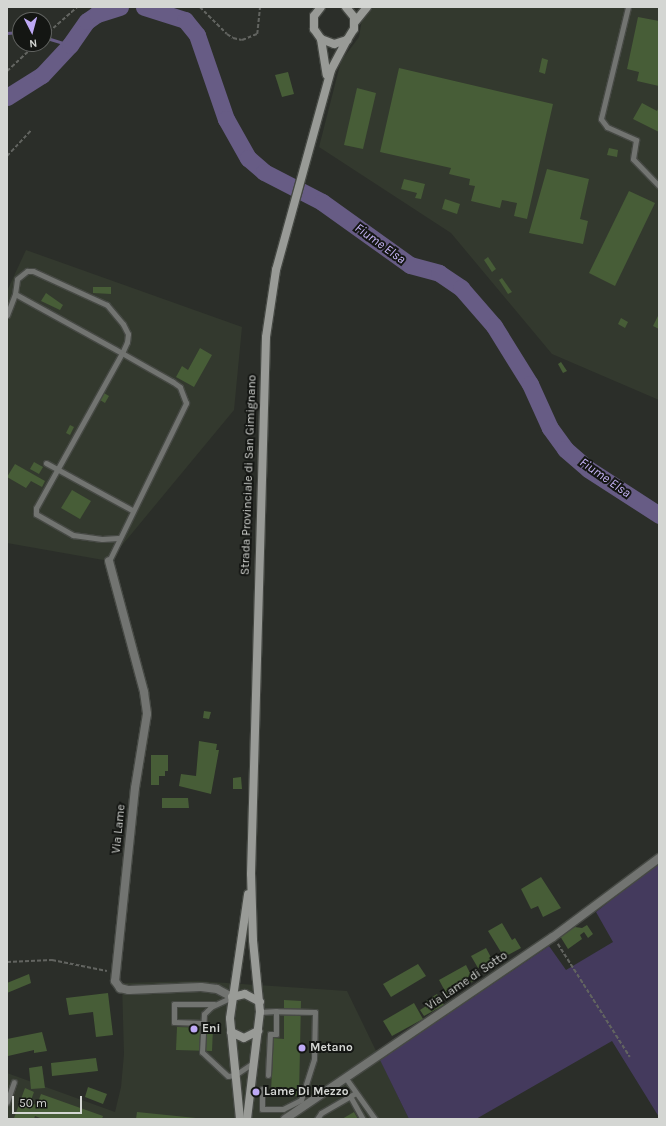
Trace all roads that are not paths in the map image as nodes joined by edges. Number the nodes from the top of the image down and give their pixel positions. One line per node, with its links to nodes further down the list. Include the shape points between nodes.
1 (311, 7): 6 (main road, Strada Provinciale di San Gimignano)
2 (321, 7): 6 (main road)
3 (346, 7): 7 (main road)
4 (367, 7): 7 (main road, Strada Provinciale di San Gimignano)
5 (628, 7): 11 (lane, via 601,119 608,127 636,140 633,158)
6 (314, 16): 8 (main road, Strada Provinciale di San Gimignano, via 314,29)
7 (355, 22): 9 (main road, Strada Provinciale di San Gimignano)
8 (320, 40): 9 (main road, via 334,44); 10 (main road, Strada Provinciale di San Gimignano, via 326,62)
9 (347, 40): 10 (main road, Strada Provinciale di San Gimignano, via 335,58)
10 (327, 84): 21 (main road, Strada Provinciale di San Gimignano, via 276,270 268,315)
11 (659, 186)
12 (15, 294): 13 (lane); 14 (lane); 14 (lane, via 16,280 21,274 33,271 107,305 128,334)
13 (7, 315)
14 (122, 353): 16 (lane); 17 (lane, via 180,387 186,403)
15 (46, 463): 16 (lane)
16 (57, 469): 17 (lane); 18 (lane, via 36,508 36,514 73,536)
17 (132, 510): 18 (lane)
18 (118, 538): 19 (lane)
19 (109, 561): 22 (street, Via Lame, via 144,692 147,714 136,780 115,972 116,984 129,990 201,987 217,989)
20 (659, 858): 33 (street, Via Lame di Sotto, via 553,937)
21 (251, 874): 22 (main road, Strada Provinciale di San Gimignano); 23 (main road, Strada Provinciale di San Gimignano, via 253,940)
22 (232, 997): 23 (main road, via 245,994); 24 (lane); 29 (main road, Strada Provinciale di San Gimignano)
23 (260, 1002): 26 (main road, Strada Provinciale di San Gimignano)
24 (216, 1004): 27 (lane, via 204,1014); 27 (lane, via 174,1004 174,1022)
25 (276, 1011): 26 (lane); 32 (lane, via 276,1034 270,1034); 40 (lane, via 315,1012 315,1056 304,1096)
26 (260, 1012): 28 (main road, Strada Provinciale di San Gimignano)
27 (203, 1023): 31 (lane, via 203,1054 222,1073 228,1076)
28 (258, 1031): 29 (main road, via 244,1038); 30 (main road, Strada Provinciale di San Gimignano)
29 (231, 1032): 31 (main road, Strada Provinciale di San Gimignano)
30 (253, 1063): 31 (lane); 44 (main road, Strada Provinciale di San Gimignano)
31 (235, 1075): 43 (main road, Strada Provinciale di San Gimignano)
32 (268, 1075)
33 (345, 1077): 36 (lane); 41 (street, Via Lame di Sotto)
34 (14, 1082): 38 (lane)
35 (262, 1089): 40 (lane, via 262,1109)
36 (353, 1094): 37 (lane); 39 (lane); 46 (lane, via 321,1113)
37 (362, 1098): 39 (lane); 48 (lane)
38 (7, 1102)
39 (354, 1103): 47 (lane)
40 (283, 1109): 42 (lane)
41 (301, 1109): 42 (street, Via Lame di Sotto); 45 (street)
42 (288, 1117)
43 (240, 1119)
44 (247, 1119)
45 (303, 1119)
46 (317, 1119)
47 (363, 1119)
48 (375, 1119)

